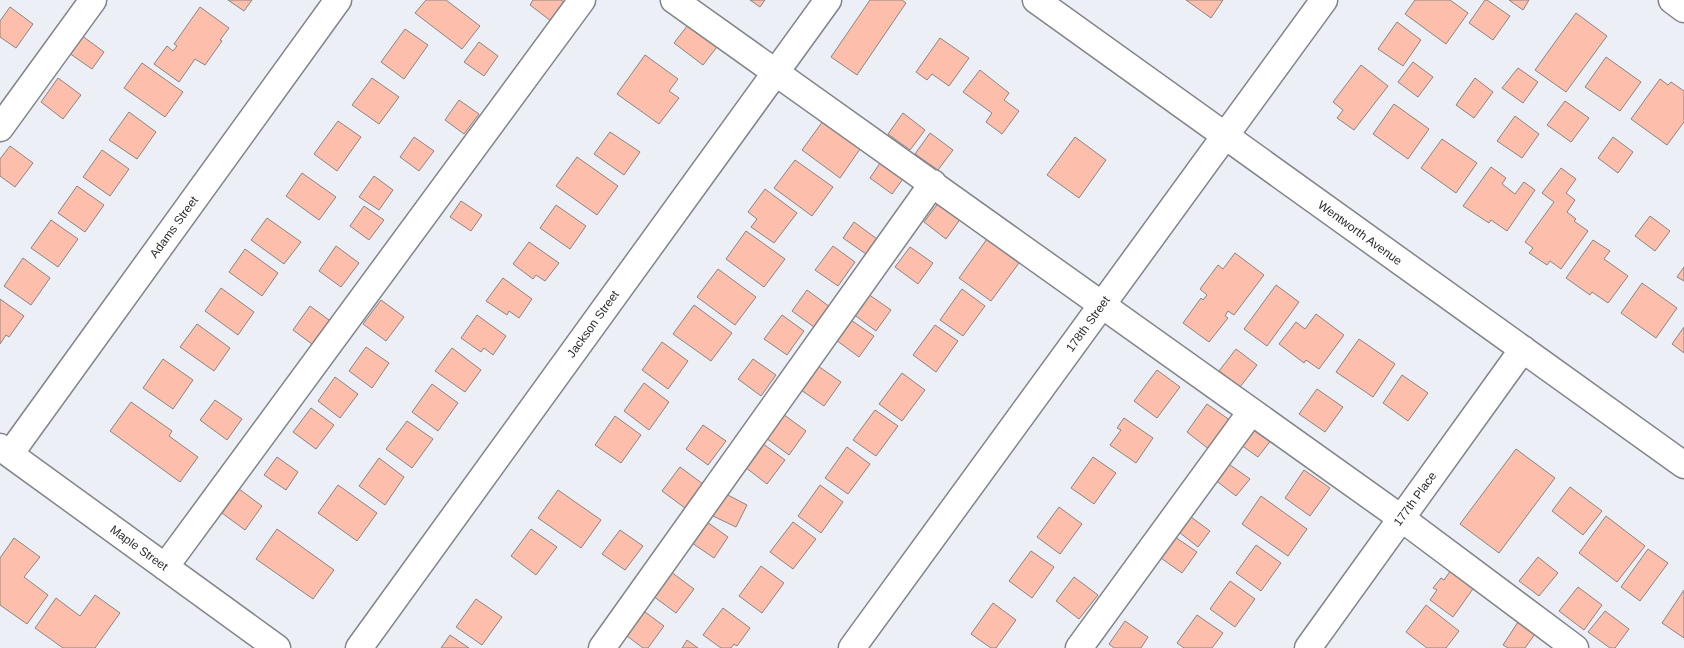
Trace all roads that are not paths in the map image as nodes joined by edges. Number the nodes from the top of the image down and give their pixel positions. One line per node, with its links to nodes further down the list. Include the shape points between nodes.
1 (93, 0): 11 (street)
2 (338, 0): 17 (street, Adams Street)
3 (582, 0): 20 (street)
4 (674, 0): 10 (street)
5 (828, 0): 10 (street, Jackson Street)
6 (1036, 0): 12 (street, Wentworth Avenue)
7 (1324, 0): 12 (street, 178th Street)
8 (1672, 0): 9 (street)
9 (1684, 9)
10 (775, 72): 13 (street); 23 (street, Jackson Street)
11 (0, 128)
12 (1226, 136): 14 (street, 178th Street); 15 (street, Wentworth Avenue)
13 (933, 183): 14 (street); 24 (street)
14 (1102, 305): 16 (street); 25 (street, 178th Street)
15 (1522, 349): 18 (street, Wentworth Avenue); 19 (street, 177th Place)
16 (1251, 412): 19 (street); 26 (street)
17 (5, 451): 20 (street, Maple Street)
18 (1684, 465)
19 (1401, 518): 21 (street); 27 (street, 177th Place)
20 (165, 566): 22 (street, Maple Street)
21 (1546, 640): 28 (street)
22 (277, 648)
23 (360, 648)
24 (602, 648)
25 (852, 648)
26 (1079, 648)
27 (1308, 648)
28 (1575, 648)

